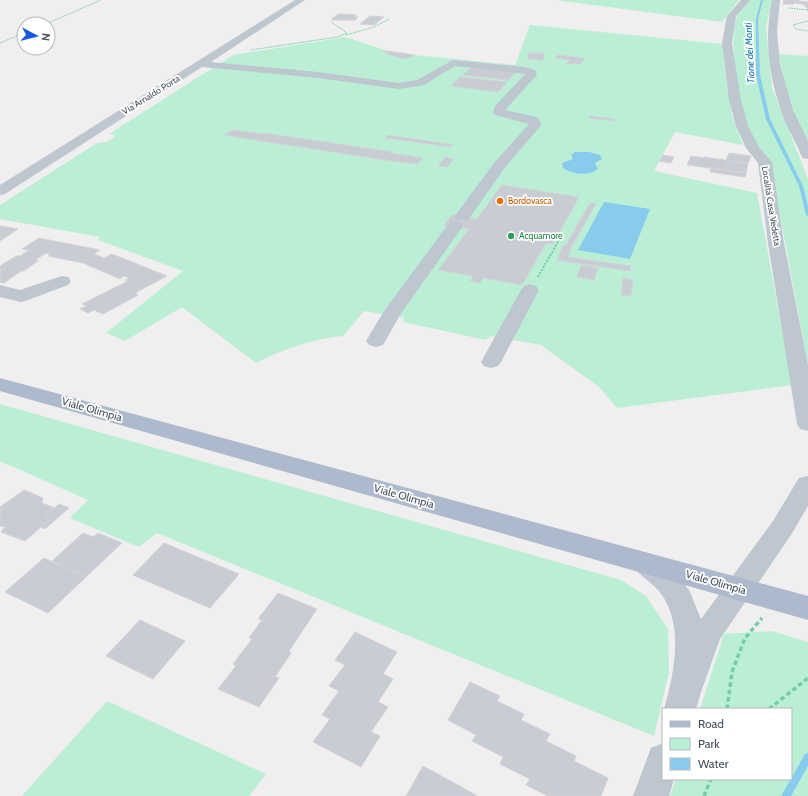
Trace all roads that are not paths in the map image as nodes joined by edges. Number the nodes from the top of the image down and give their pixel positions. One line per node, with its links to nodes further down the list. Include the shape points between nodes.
1 (301, 0): 4 (street, Via Arnaldo Porta)
2 (746, 0): 13 (street, Località Casa Vedetta, via 732,16 726,43 742,126 753,148 764,162)
3 (776, 0): 5 (street, via 770,35 780,92)
4 (201, 64): 6 (street, Via Arnaldo Porta); 10 (street, via 311,74 399,86 420,83 453,63 531,72 498,109 504,115 533,120 536,124 499,166 391,315)
5 (808, 155)
6 (0, 191)
7 (62, 281): 9 (street, via 21,296)
8 (530, 290): 11 (street)
9 (0, 291)
10 (376, 341)
11 (491, 362)
12 (0, 384): 15 (main road, Viale Olimpia)
13 (808, 424)
14 (808, 484): 16 (street, via 782,528)
15 (644, 562): 16 (main road, Viale Olimpia); 18 (street, via 672,588 685,615 689,637 689,661)
16 (740, 589): 17 (main road, Viale Olimpia); 18 (street, via 707,634)
17 (808, 608)
18 (683, 699)
19 (662, 762): 20 (street)
20 (651, 796)

